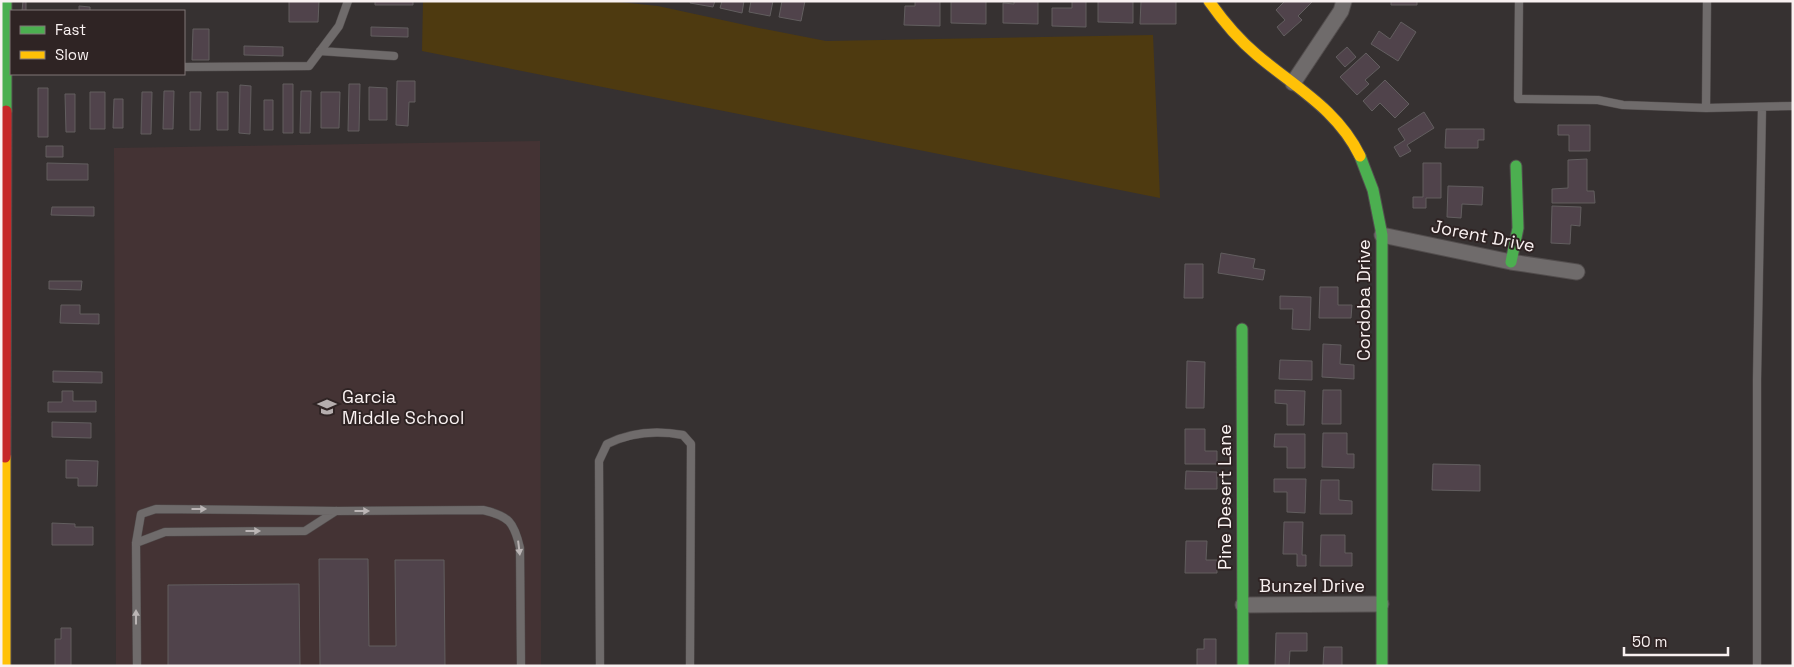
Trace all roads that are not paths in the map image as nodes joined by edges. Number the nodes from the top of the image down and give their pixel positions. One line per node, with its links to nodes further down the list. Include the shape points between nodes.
1 (6, 1): 10 (street)
2 (348, 1): 7 (lane, via 339,26)
3 (1209, 1): 11 (street, Cordoba Drive, via 1222,22 1242,43)
4 (1344, 1): 11 (street, via 1341,11)
5 (1519, 1): 14 (lane, via 1518,99 1598,100 1622,106)
6 (1708, 1): 14 (lane)
7 (320, 51): 8 (lane); 9 (lane, via 309,66)
8 (394, 56)
9 (185, 67)
10 (9, 69): 24 (street)
11 (1293, 83): 16 (street, Cordoba Drive, via 1339,122 1355,147 1370,175)
12 (1762, 106): 13 (lane); 14 (lane); 31 (lane, via 1757,380)
13 (1793, 106)
14 (1706, 108)
15 (1516, 166): 17 (street, via 1518,228)
16 (1382, 235): 17 (street, Jorent Drive); 22 (street, Cordoba Drive)
17 (1511, 262): 18 (street, Jorent Drive)
18 (1577, 272)
19 (1242, 329): 23 (street, Pine Desert Lane)
20 (336, 511): 21 (lane, one-way to 20, via 165,532 305,531); 21 (lane, one-way to 20, via 141,514 156,509); 26 (lane, one-way to 26, via 483,510 501,514 516,529 520,548)
21 (136, 544): 25 (lane, one-way to 21)
22 (1382, 604): 23 (street, Bunzel Drive); 30 (street, Cordoba Drive)
23 (1243, 606): 29 (street, Pine Desert Lane)
24 (5, 666)
25 (136, 666)
26 (521, 666)
27 (600, 666): 28 (lane, via 599,461 606,444 621,437 642,432 668,432 683,435 691,444)
28 (690, 666)
29 (1243, 666)
30 (1382, 666)
31 (1757, 666)

